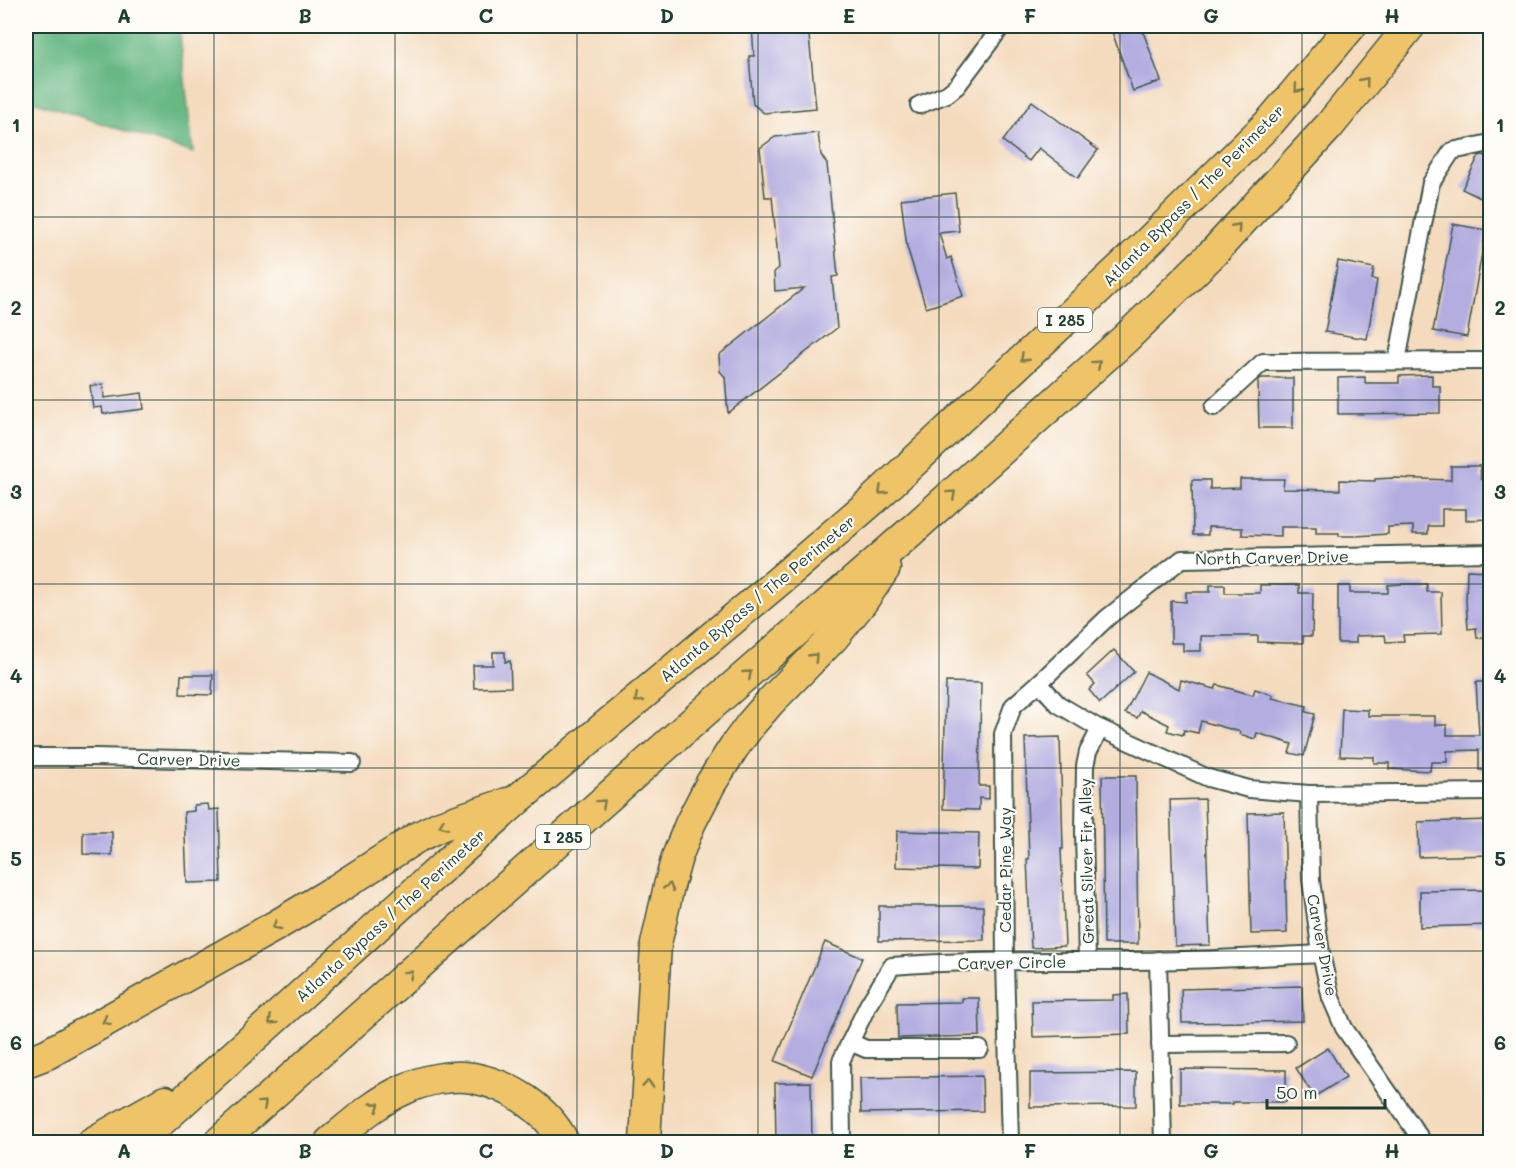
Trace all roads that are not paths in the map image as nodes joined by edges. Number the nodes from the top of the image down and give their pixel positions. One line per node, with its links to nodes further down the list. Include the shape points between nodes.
1 (1002, 26): 4 (street, via 957,86)
2 (1410, 26): 9 (highway, I 285, one-way to 2, via 1126,338 1214,252 1330,124)
3 (1344, 32): 17 (highway, Atlanta Bypass / The Perimeter / I 285, one-way to 17, via 1270,122 1153,238 873,500)
4 (919, 105)
5 (1491, 143): 6 (street, via 1452,152 1431,183)
6 (1397, 361): 7 (street); 8 (street, via 1263,362)
7 (1491, 361)
8 (1214, 407)
9 (909, 533): 30 (highway, I 285, one-way to 9); 33 (highway, one-way to 9, via 656,944 677,857 690,824 734,747 770,702 833,638)
10 (1491, 554): 11 (street, North Carver Drive, via 1182,559 1107,618)
11 (1039, 683): 12 (street, via 1058,704); 21 (street, Cedar Pine Way, via 1013,706 1003,734)
12 (1100, 729): 16 (street, via 1208,778 1249,789); 20 (street, Great Silver Fir Alley, via 1085,766)
13 (26, 757): 14 (street, Carver Drive)
14 (352, 763)
15 (1491, 792): 16 (street)
16 (1309, 794): 18 (street, Carver Drive, via 1311,880)
17 (518, 800): 26 (highway, one-way to 26, via 416,838 267,931 47,1054); 27 (highway, Atlanta Bypass / The Perimeter / I 285, one-way to 27)
18 (1321, 954): 19 (street, Carver Circle); 37 (street, Carver Drive, via 1331,998 1344,1028)
19 (1158, 960): 20 (street, Carver Circle); 24 (street)
20 (1087, 961): 21 (street, Carver Circle)
21 (1005, 962): 22 (street, Carver Circle, via 892,966); 35 (street, Cedar Pine Way)
22 (850, 1042): 25 (street, via 866,1049); 34 (street, Carver Circle, via 841,1061)
23 (1286, 1043): 24 (street)
24 (1160, 1044): 36 (street)
25 (980, 1049)
26 (26, 1062)
27 (212, 1075): 28 (highway); 29 (highway, Atlanta Bypass / The Perimeter / I 285)
28 (95, 1141)
29 (138, 1143)
30 (219, 1143)
31 (330, 1143): 32 (highway, one-way to 32, via 388,1097 406,1088 429,1080 470,1077 517,1094 539,1110)
32 (564, 1143)
33 (645, 1143)
34 (842, 1143)
35 (1010, 1143)
36 (1163, 1143)
37 (1423, 1143)

